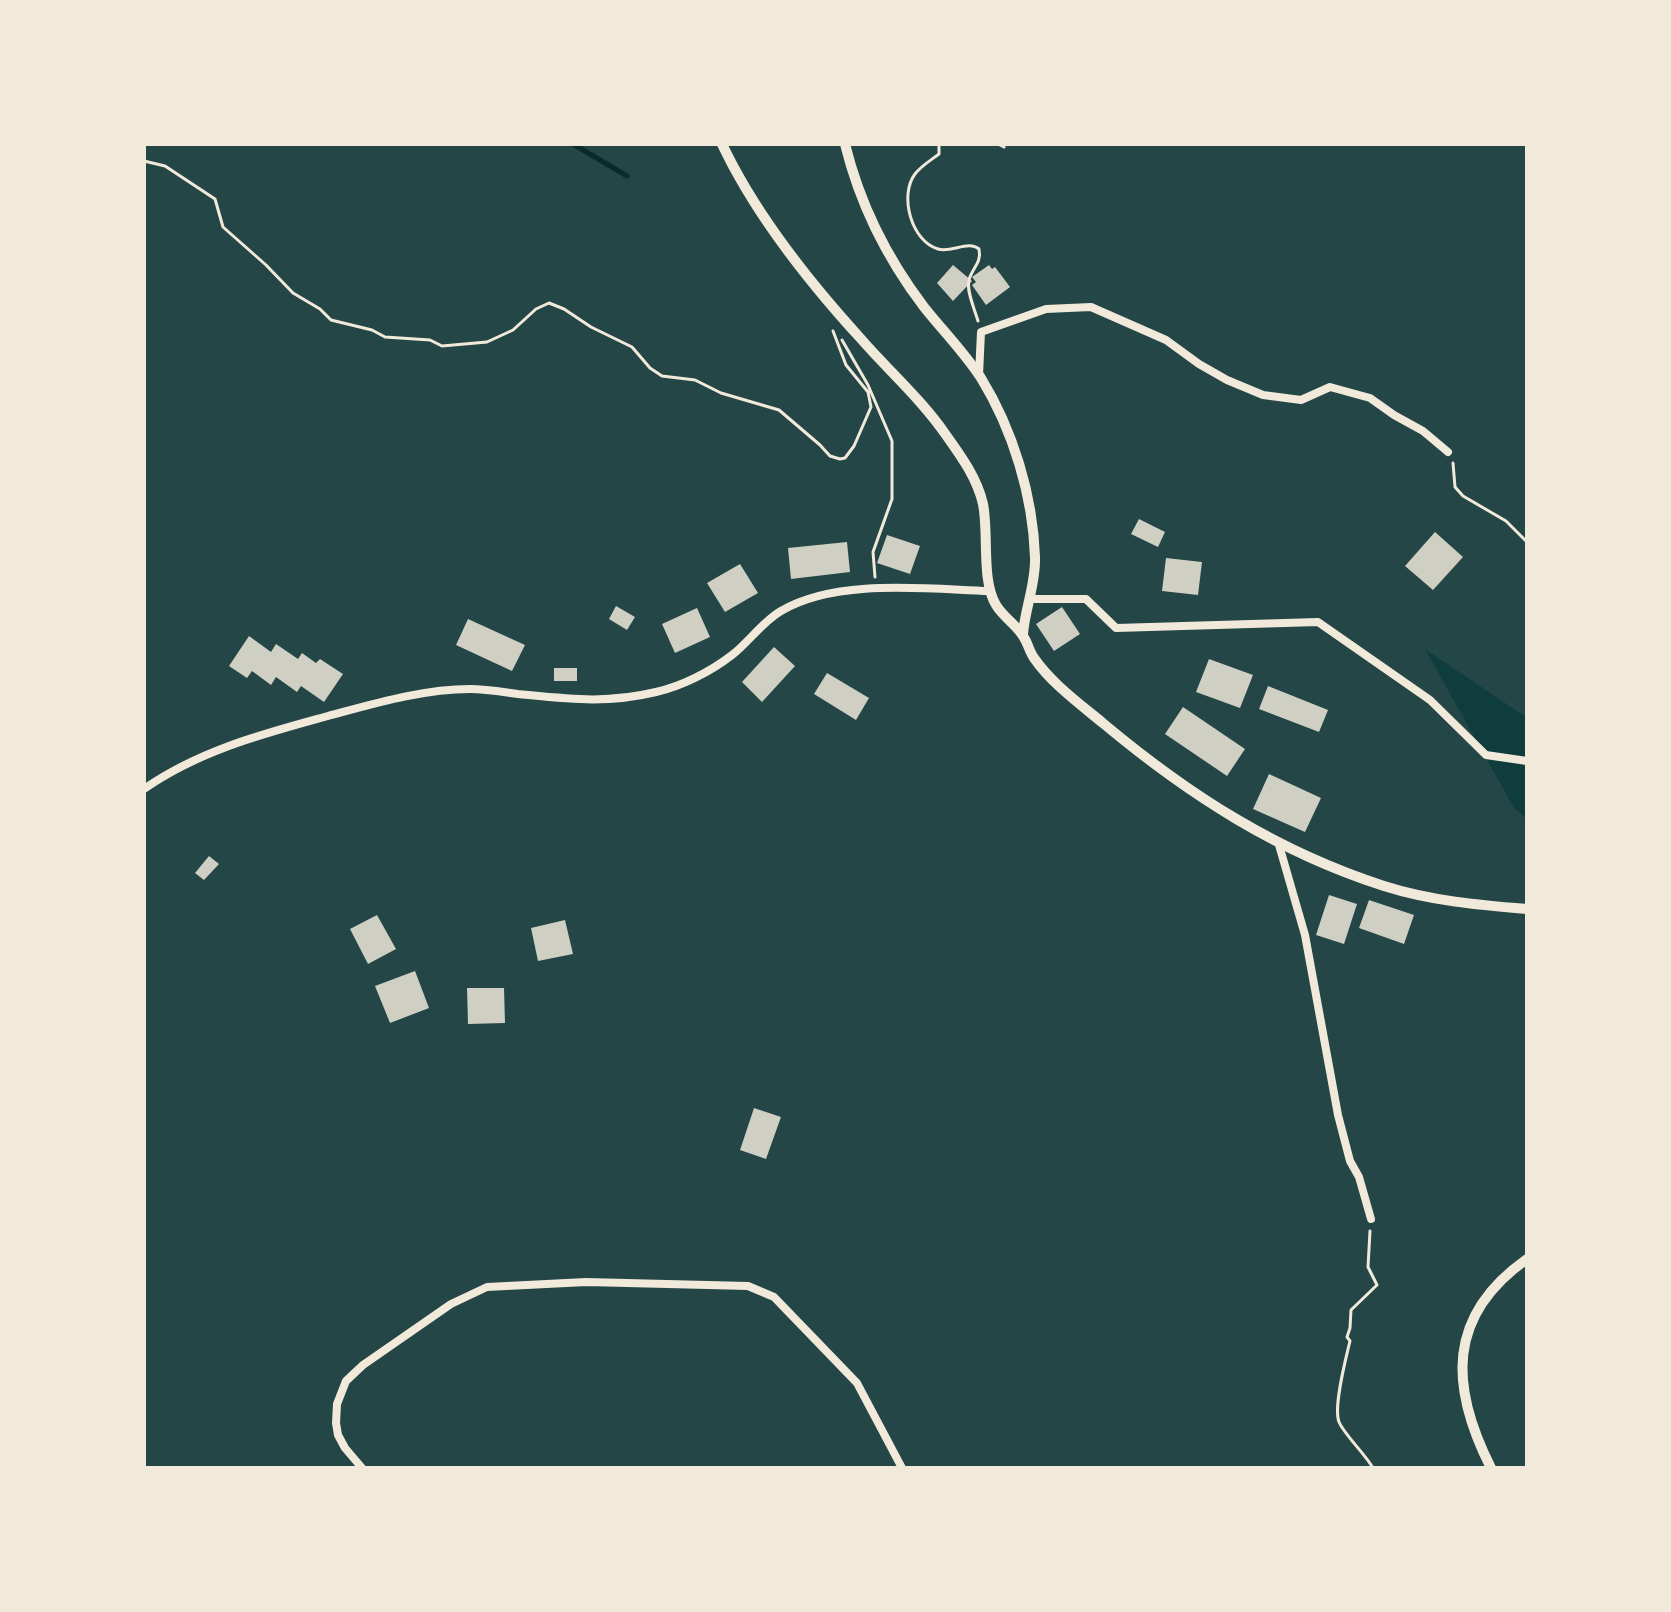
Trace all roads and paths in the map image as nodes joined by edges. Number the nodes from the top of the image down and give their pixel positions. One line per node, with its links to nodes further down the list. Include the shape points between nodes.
1 (722, 144): 12 (street, via 759,210 851,328 928,411 970,471 984,511)
2 (845, 144): 8 (street, via 874,230)
3 (939, 144): 7 (path, via 939,154 913,176 908,195 912,223 934,248 979,249 981,257 969,286)
4 (998, 144): 5 (path)
5 (1004, 144)
6 (144, 161): 11 (path, via 165,166 215,199 223,227 293,293 331,320 385,337 430,340 442,346 487,342 549,303 632,347 662,376 695,380 779,410 840,459 854,446 871,407 868,392 846,365 833,327 868,385 892,441 892,499 873,552)
7 (981, 332): 8 (street); 9 (street, via 1046,309 1091,307 1166,340 1213,372 1263,395 1301,400 1330,387 1370,398)
8 (979, 376): 13 (street, via 1003,420 1022,478 1035,554)
9 (1448, 452): 10 (path, via 1455,487)
10 (1527, 542)
11 (876, 588): 12 (street); 16 (street, via 841,591 781,611 705,673 660,691 615,700 470,689 412,696 231,744)
12 (989, 591): 14 (street, via 998,609)
13 (1029, 599): 14 (street); 15 (street, via 1086,599 1116,628 1318,622 1430,700 1486,755)
14 (1023, 634): 17 (street, via 1050,676 1141,755)
15 (1527, 761)
16 (144, 789)
17 (1279, 845): 18 (street, via 1424,897); 19 (street, via 1305,935 1338,1115)
18 (1527, 909)
19 (1371, 1219): 23 (path, via 1368,1267 1377,1285 1351,1310 1337,1408 1340,1423)
20 (1527, 1259): 24 (street, via 1503,1277 1480,1307 1462,1363 1466,1412)
21 (362, 1468): 22 (street, via 345,1448 336,1423 346,1381 363,1365 451,1304 487,1287 586,1282 748,1286 774,1297 857,1383)
22 (902, 1468)
23 (1373, 1468)
24 (1491, 1468)

